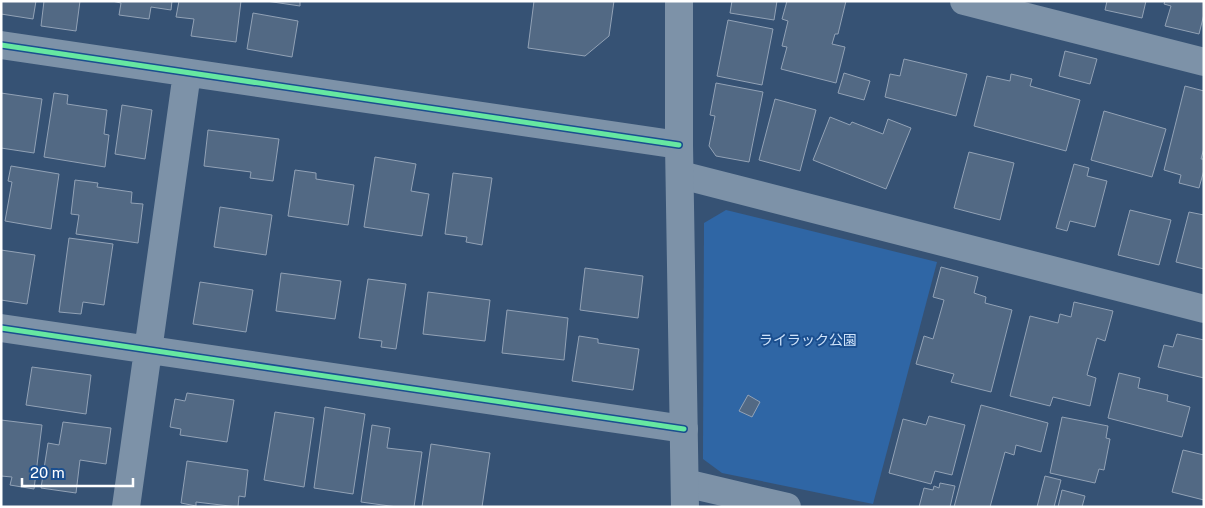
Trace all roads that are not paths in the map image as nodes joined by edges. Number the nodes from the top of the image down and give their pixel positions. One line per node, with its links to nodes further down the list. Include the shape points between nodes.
1 (678, 1): 6 (street)
2 (964, 1): 4 (street)
3 (1, 45): 5 (street)
4 (1204, 62)
5 (187, 73): 6 (street); 10 (street)
6 (679, 145): 7 (street)
7 (681, 175): 8 (street); 11 (street)
8 (1204, 309)
9 (1, 328): 10 (street)
10 (148, 350): 11 (street); 13 (street)
11 (684, 429): 12 (street)
12 (685, 495): 14 (street)
13 (126, 507)
14 (787, 507)

